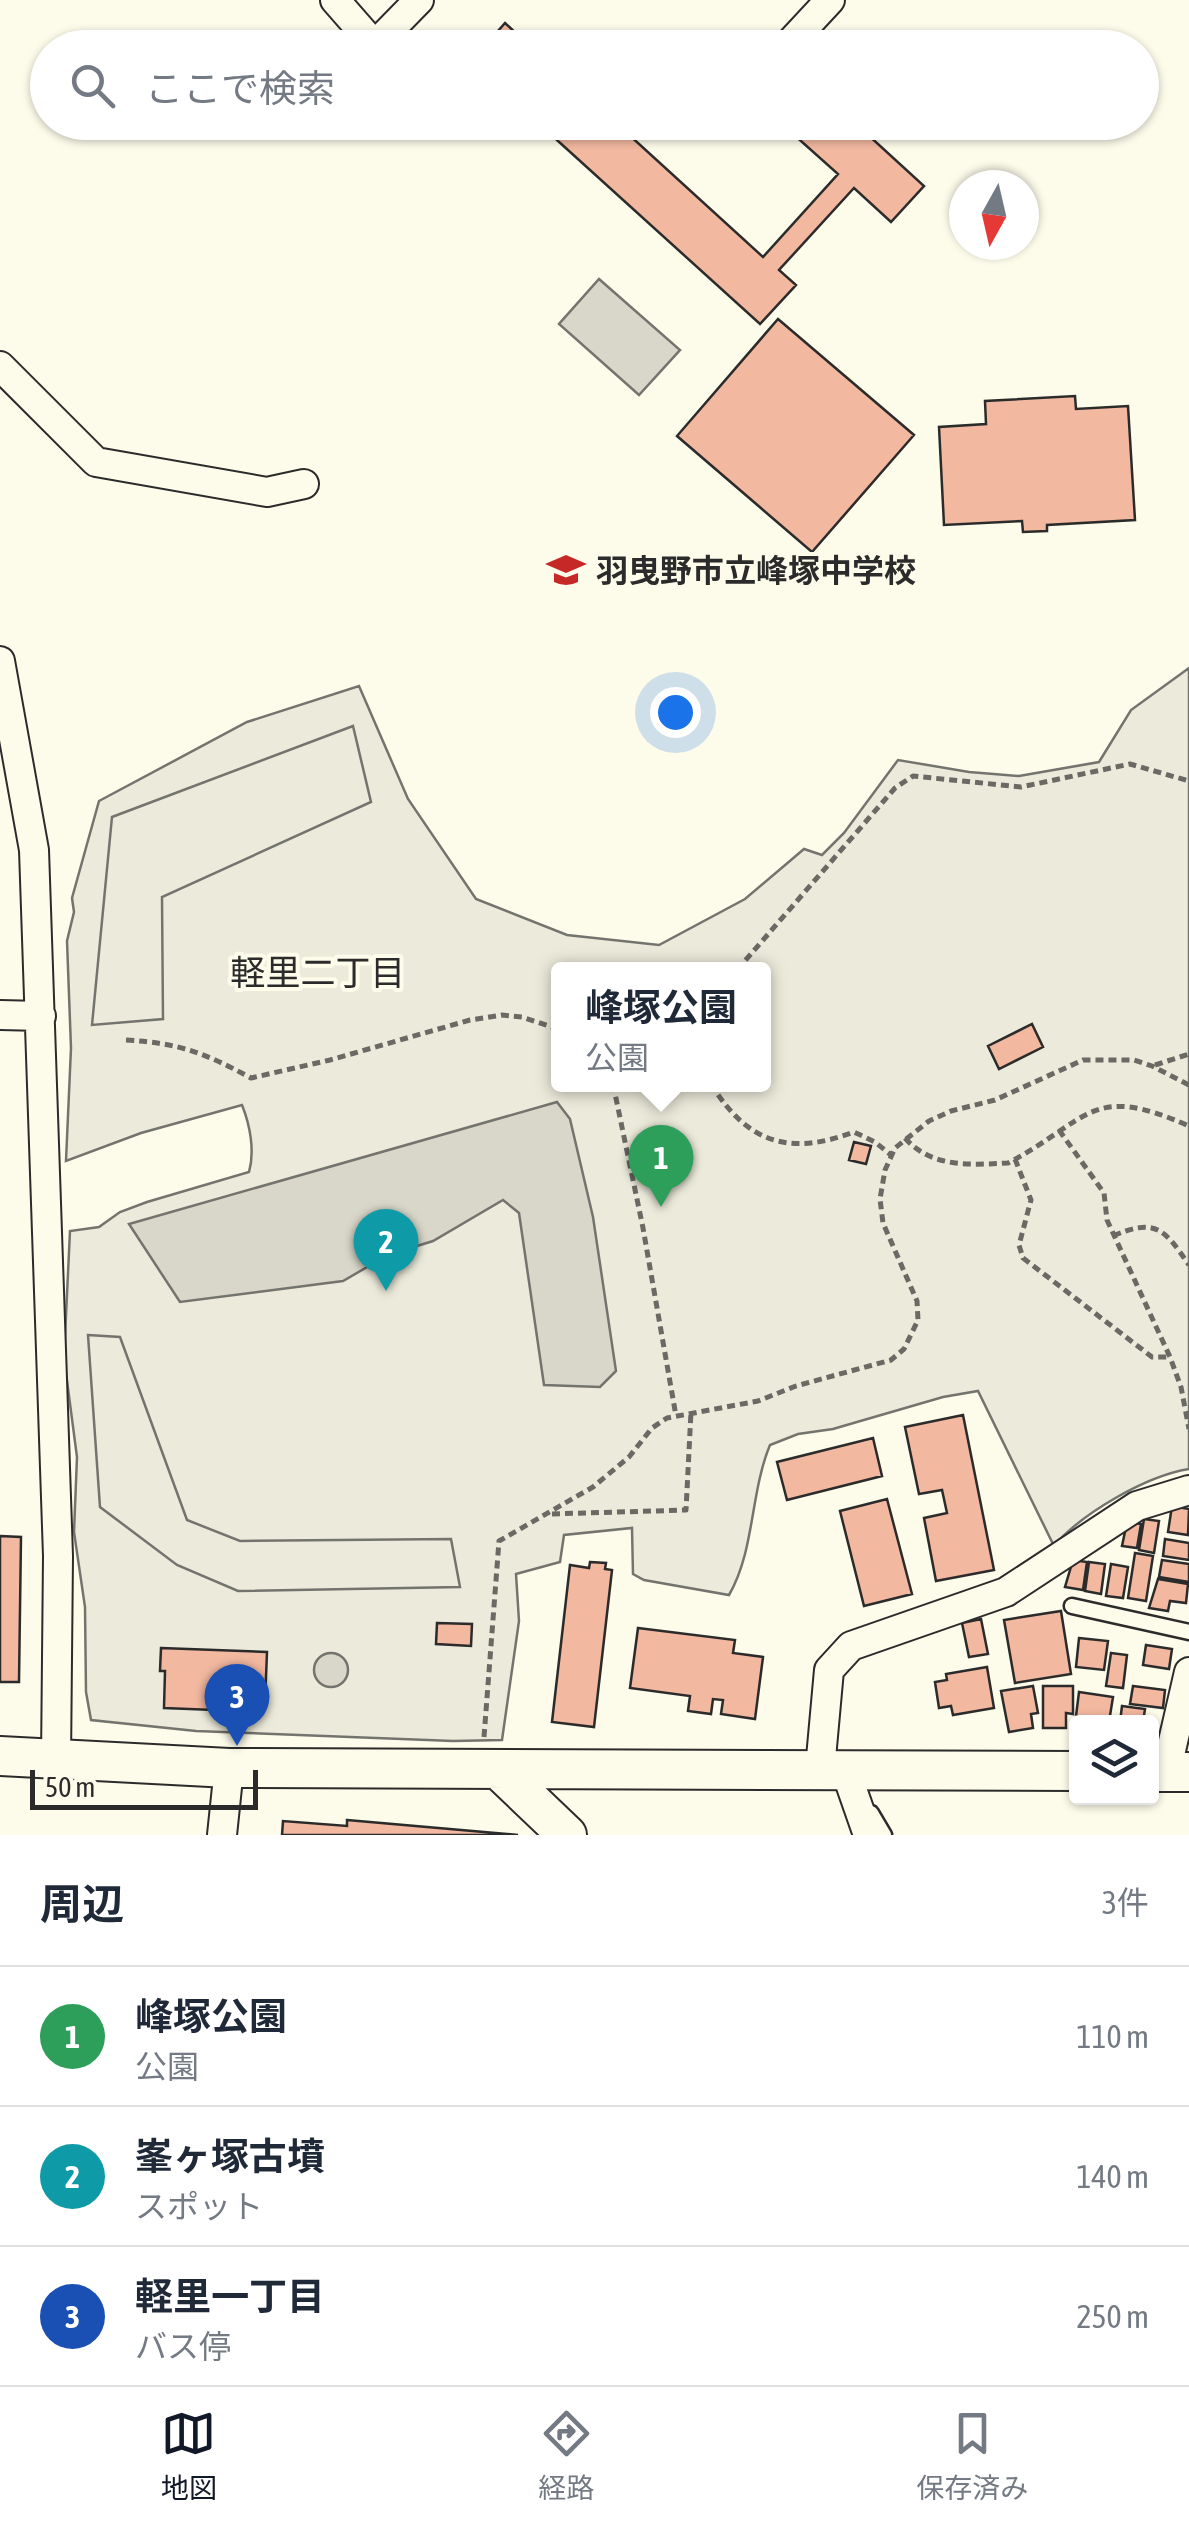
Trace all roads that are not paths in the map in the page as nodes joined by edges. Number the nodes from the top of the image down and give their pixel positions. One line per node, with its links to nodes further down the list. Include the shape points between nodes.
1 (335, 0): 4 (street)
2 (419, 0): 5 (street)
3 (830, 0): 6 (street)
4 (362, 30)
5 (391, 30)
6 (802, 30)
7 (0, 366): 8 (street, via 96,462 267,492)
8 (304, 484)
9 (0, 661): 11 (street, via 34,850)
10 (0, 1016): 11 (street)
11 (41, 1016): 18 (street, via 58,1556)
12 (1189, 1490): 20 (street, via 1137,1506 1006,1592 851,1646 829,1670)
13 (1072, 1606): 14 (lane)
14 (1189, 1632)
15 (1189, 1672): 22 (street)
16 (0, 1756): 18 (street)
17 (491, 1758): 19 (street); 20 (street); 24 (street)
18 (56, 1760): 19 (street)
19 (229, 1768): 23 (street)
20 (832, 1769): 21 (street); 25 (street); 26 (lane)
21 (1069, 1771)
22 (1169, 1772)
23 (222, 1835)
24 (567, 1835)
25 (868, 1835)
26 (884, 1835)

